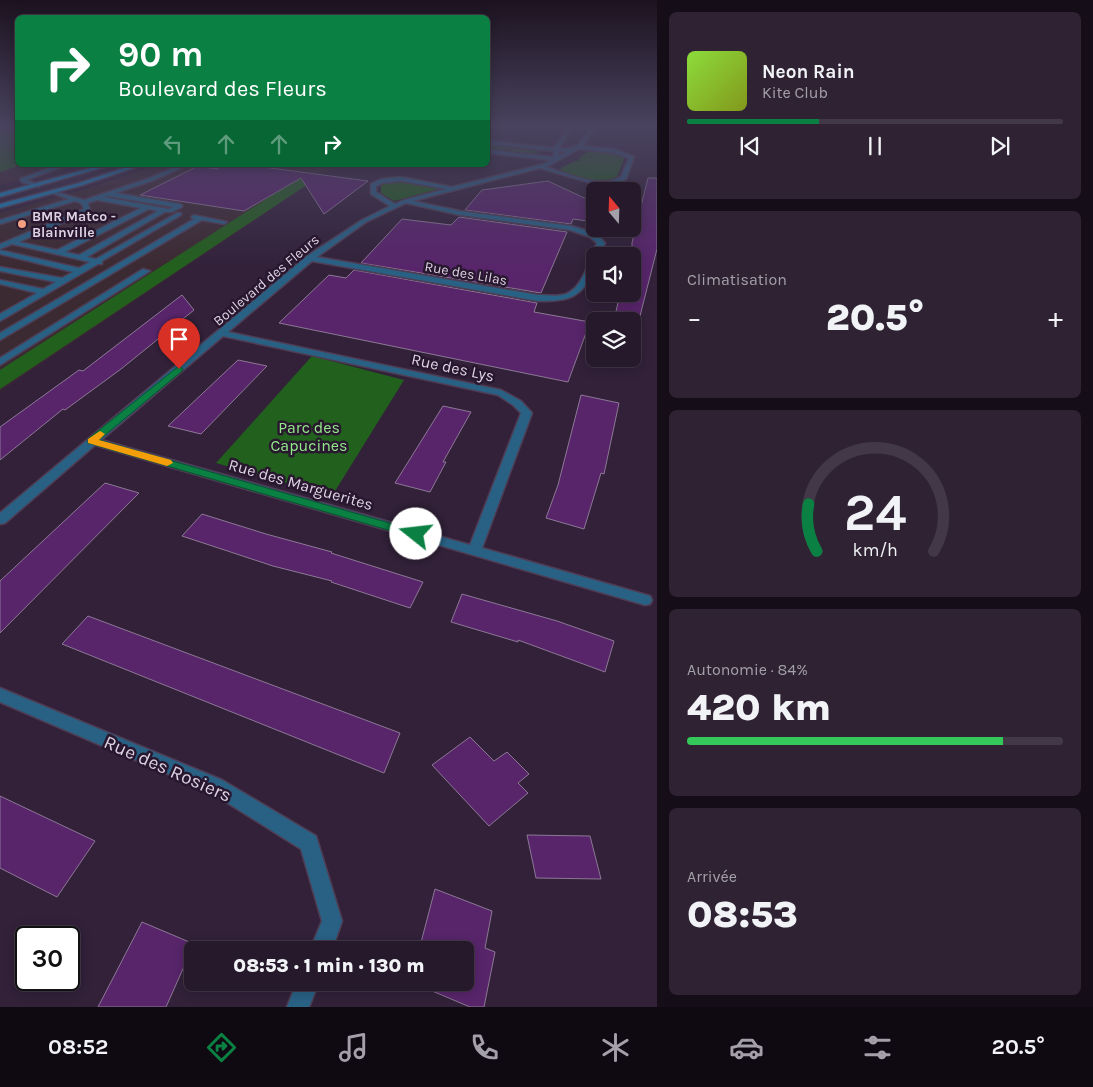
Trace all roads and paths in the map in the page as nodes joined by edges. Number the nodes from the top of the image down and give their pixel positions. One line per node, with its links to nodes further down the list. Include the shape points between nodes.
1 (35, 174): 8 (street, via 23,180)
2 (78, 174): 8 (main road)
3 (111, 174): 10 (main road)
4 (162, 174): 11 (street)
5 (512, 174): 9 (street, Boulevard des Fleurs)
6 (564, 174): 7 (street, via 591,182 613,182 624,178)
7 (626, 174)
8 (37, 186): 10 (main road); 12 (main road)
9 (453, 188): 15 (street, Boulevard des Fleurs); 18 (street, Boulevard des Fleurs, via 402,180 380,181 373,185 373,193)
10 (54, 192): 14 (street); 16 (main road)
11 (108, 194): 13 (street); 19 (street, via 180,206)
12 (0, 195)
13 (97, 198): 14 (street); 17 (street)
14 (80, 200): 22 (street); 24 (street, via 88,210)
15 (406, 202): 18 (street, Boulevard des Fleurs); 26 (street, Rue des Lilas, via 571,228 593,235 601,243)
16 (0, 206)
17 (148, 207): 19 (street); 28 (street)
18 (395, 207): 30 (street, Boulevard des Fleurs, via 364,221)
19 (167, 210): 20 (street); 29 (street)
20 (179, 214): 21 (street); 31 (street)
21 (201, 218): 23 (street); 32 (street)
22 (0, 222)
23 (224, 222)
24 (11, 242): 25 (street); 28 (street)
25 (0, 246)
26 (599, 247)
27 (0, 252): 34 (street)
28 (59, 252): 29 (street)
29 (81, 257): 31 (street)
30 (310, 258): 35 (street, Rue des Lilas, via 538,298 563,298 579,291); 43 (street, Boulevard des Fleurs)
31 (96, 262): 32 (street); 34 (street)
32 (120, 266): 40 (street); 41 (street, via 146,271)
33 (0, 269): 36 (street)
34 (80, 271): 36 (street)
35 (586, 276)
36 (63, 281): 38 (street)
37 (0, 282): 38 (street)
38 (44, 292): 39 (street)
39 (20, 306): 40 (street); 42 (street)
40 (44, 311): 41 (street); 44 (street)
41 (72, 317): 45 (street)
42 (0, 318)
43 (222, 333): 46 (street, Boulevard des Fleurs); 48 (street, Rue des Lys, via 501,394 517,403 527,413)
44 (0, 337)
45 (0, 362)
46 (92, 441): 47 (street, Boulevard des Fleurs); 48 (street, Rue des Marguerites)
47 (0, 520)
48 (474, 551): 49 (street, Rue des Marguerites)
49 (645, 600)
50 (0, 695): 51 (street, Rue des Rosiers, via 216,786 309,843 332,921)
51 (324, 941)
52 (304, 991): 53 (street)
53 (298, 1007)

